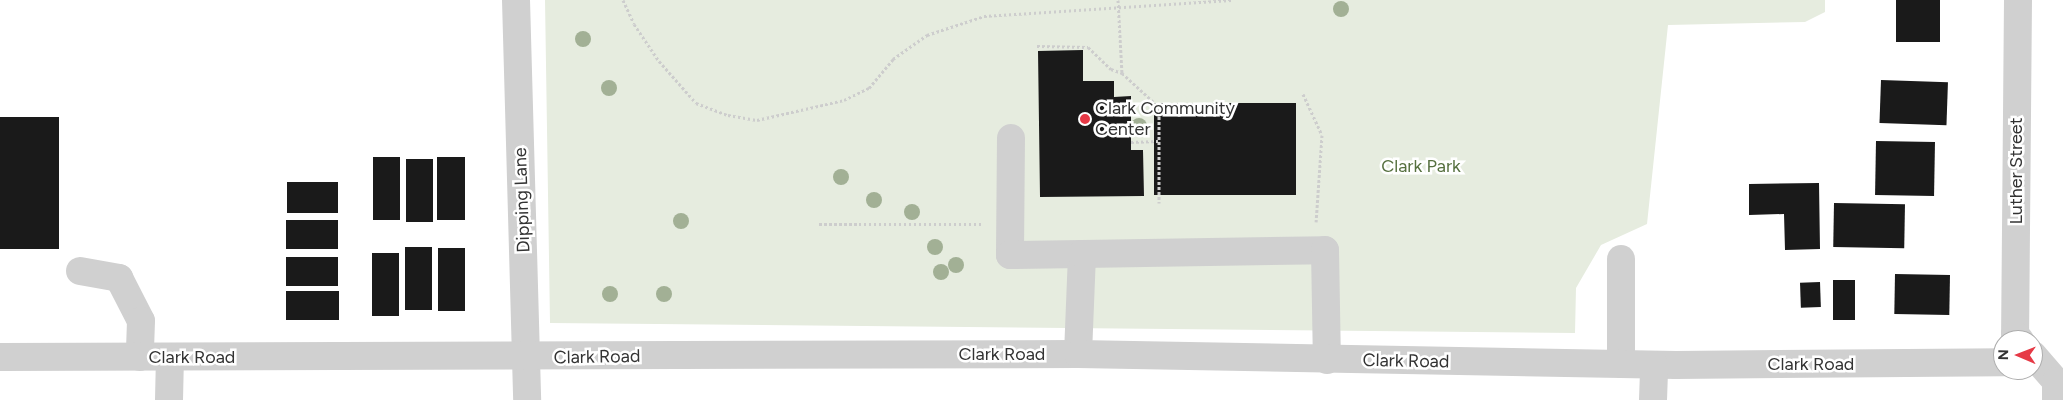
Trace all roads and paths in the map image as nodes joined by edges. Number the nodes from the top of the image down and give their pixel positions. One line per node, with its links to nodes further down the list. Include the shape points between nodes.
1 (516, 0): 25 (street, Dipping Lane)
2 (623, 0): 6 (path, via 634,24 659,61 696,103 728,115 757,120 800,112 852,96 869,88 894,59 927,35 984,16)
3 (1118, 0): 6 (path)
4 (1231, 0): 6 (path)
5 (2018, 0): 20 (street, Luther Street)
6 (1118, 6): 8 (path)
7 (1037, 46): 8 (path, via 1088,47 1111,70)
8 (1122, 73): 11 (path, via 1159,107)
9 (1303, 94): 16 (path, via 1322,134)
10 (1011, 138): 15 (street)
11 (1158, 141): 12 (path); 13 (path)
12 (1131, 142)
13 (1159, 202)
14 (819, 224): 15 (path)
15 (1010, 224): 17 (street, via 1010,255)
16 (1314, 250): 17 (street); 26 (street, via 1325,250)
17 (1082, 254): 21 (street)
18 (1621, 259): 29 (street)
19 (80, 271): 23 (street, via 119,278 141,321)
20 (2015, 330)
21 (1078, 354): 25 (street, Clark Road); 26 (street, Clark Road)
22 (0, 357): 23 (street, Clark Road)
23 (140, 357): 24 (street, Clark Road)
24 (170, 357): 25 (street, Clark Road); 31 (street)
25 (527, 358): 32 (street, Dipping Lane)
26 (1327, 360): 29 (street, Clark Road)
27 (1993, 362): 30 (street, Clark Road)
28 (2043, 362): 34 (street, via 2056,381)
29 (1621, 364): 30 (street, Clark Road)
30 (1654, 364): 33 (street)
31 (169, 400)
32 (527, 400)
33 (1653, 400)
34 (2056, 400)

